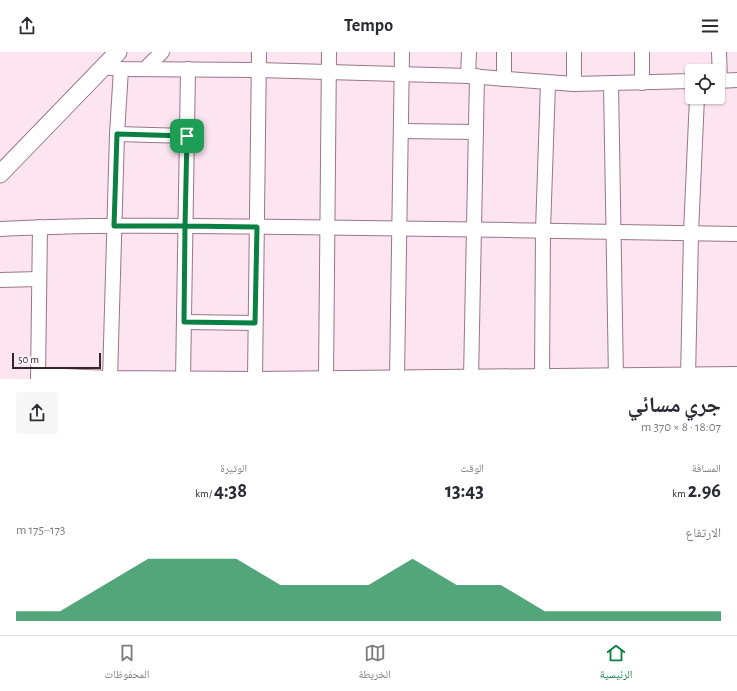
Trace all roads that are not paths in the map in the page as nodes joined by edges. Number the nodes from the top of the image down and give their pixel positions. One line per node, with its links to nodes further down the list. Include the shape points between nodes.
1 (162, 52): 12 (street)
2 (258, 52): 14 (street)
3 (329, 52): 15 (street)
4 (402, 52): 16 (street)
5 (469, 52): 17 (street)
6 (504, 52): 18 (street)
7 (574, 52): 24 (street)
8 (642, 52): 23 (street)
9 (719, 52): 11 (street)
10 (120, 60): 12 (street); 29 (street); 31 (main road, via 103,67)
11 (719, 64)
12 (145, 69): 13 (street)
13 (188, 69): 14 (street); 30 (street)
14 (258, 70): 15 (street); 35 (street)
15 (329, 72): 16 (street); 36 (street)
16 (402, 75): 17 (street); 27 (street)
17 (473, 76): 18 (street); 28 (street)
18 (504, 79): 22 (street)
19 (737, 80): 21 (street)
20 (685, 81): 23 (street)
21 (725, 81)
22 (548, 83): 24 (street); 40 (street)
23 (642, 83): 25 (street)
24 (574, 84): 25 (street)
25 (611, 84): 41 (street)
26 (697, 104): 42 (street)
27 (401, 131): 28 (street); 37 (street)
28 (476, 132): 39 (street)
29 (117, 134): 30 (street); 32 (street)
30 (187, 136): 33 (street)
31 (0, 174)
32 (114, 226): 33 (street); 34 (street); 52 (street)
33 (185, 226): 35 (street); 46 (street)
34 (40, 227): 38 (street); 44 (street)
35 (257, 227): 36 (street); 47 (street)
36 (328, 227): 37 (street); 58 (street)
37 (400, 228): 39 (street); 53 (street)
38 (0, 229)
39 (475, 230): 40 (street); 54 (street)
40 (543, 230): 41 (street); 55 (street)
41 (614, 231): 42 (street); 50 (street)
42 (691, 233): 43 (street); 51 (street)
43 (737, 234)
44 (40, 279): 45 (street); 49 (street)
45 (0, 280)
46 (184, 322): 47 (street); 56 (street)
47 (255, 323): 57 (street)
48 (737, 374): 51 (street)
49 (38, 377): 52 (street)
50 (616, 377): 51 (street); 55 (street)
51 (688, 377)
52 (110, 378): 56 (street)
53 (397, 378): 54 (street); 58 (street)
54 (471, 378): 55 (street)
55 (542, 378)
56 (183, 379): 57 (street)
57 (255, 379): 58 (street)
58 (326, 379)

